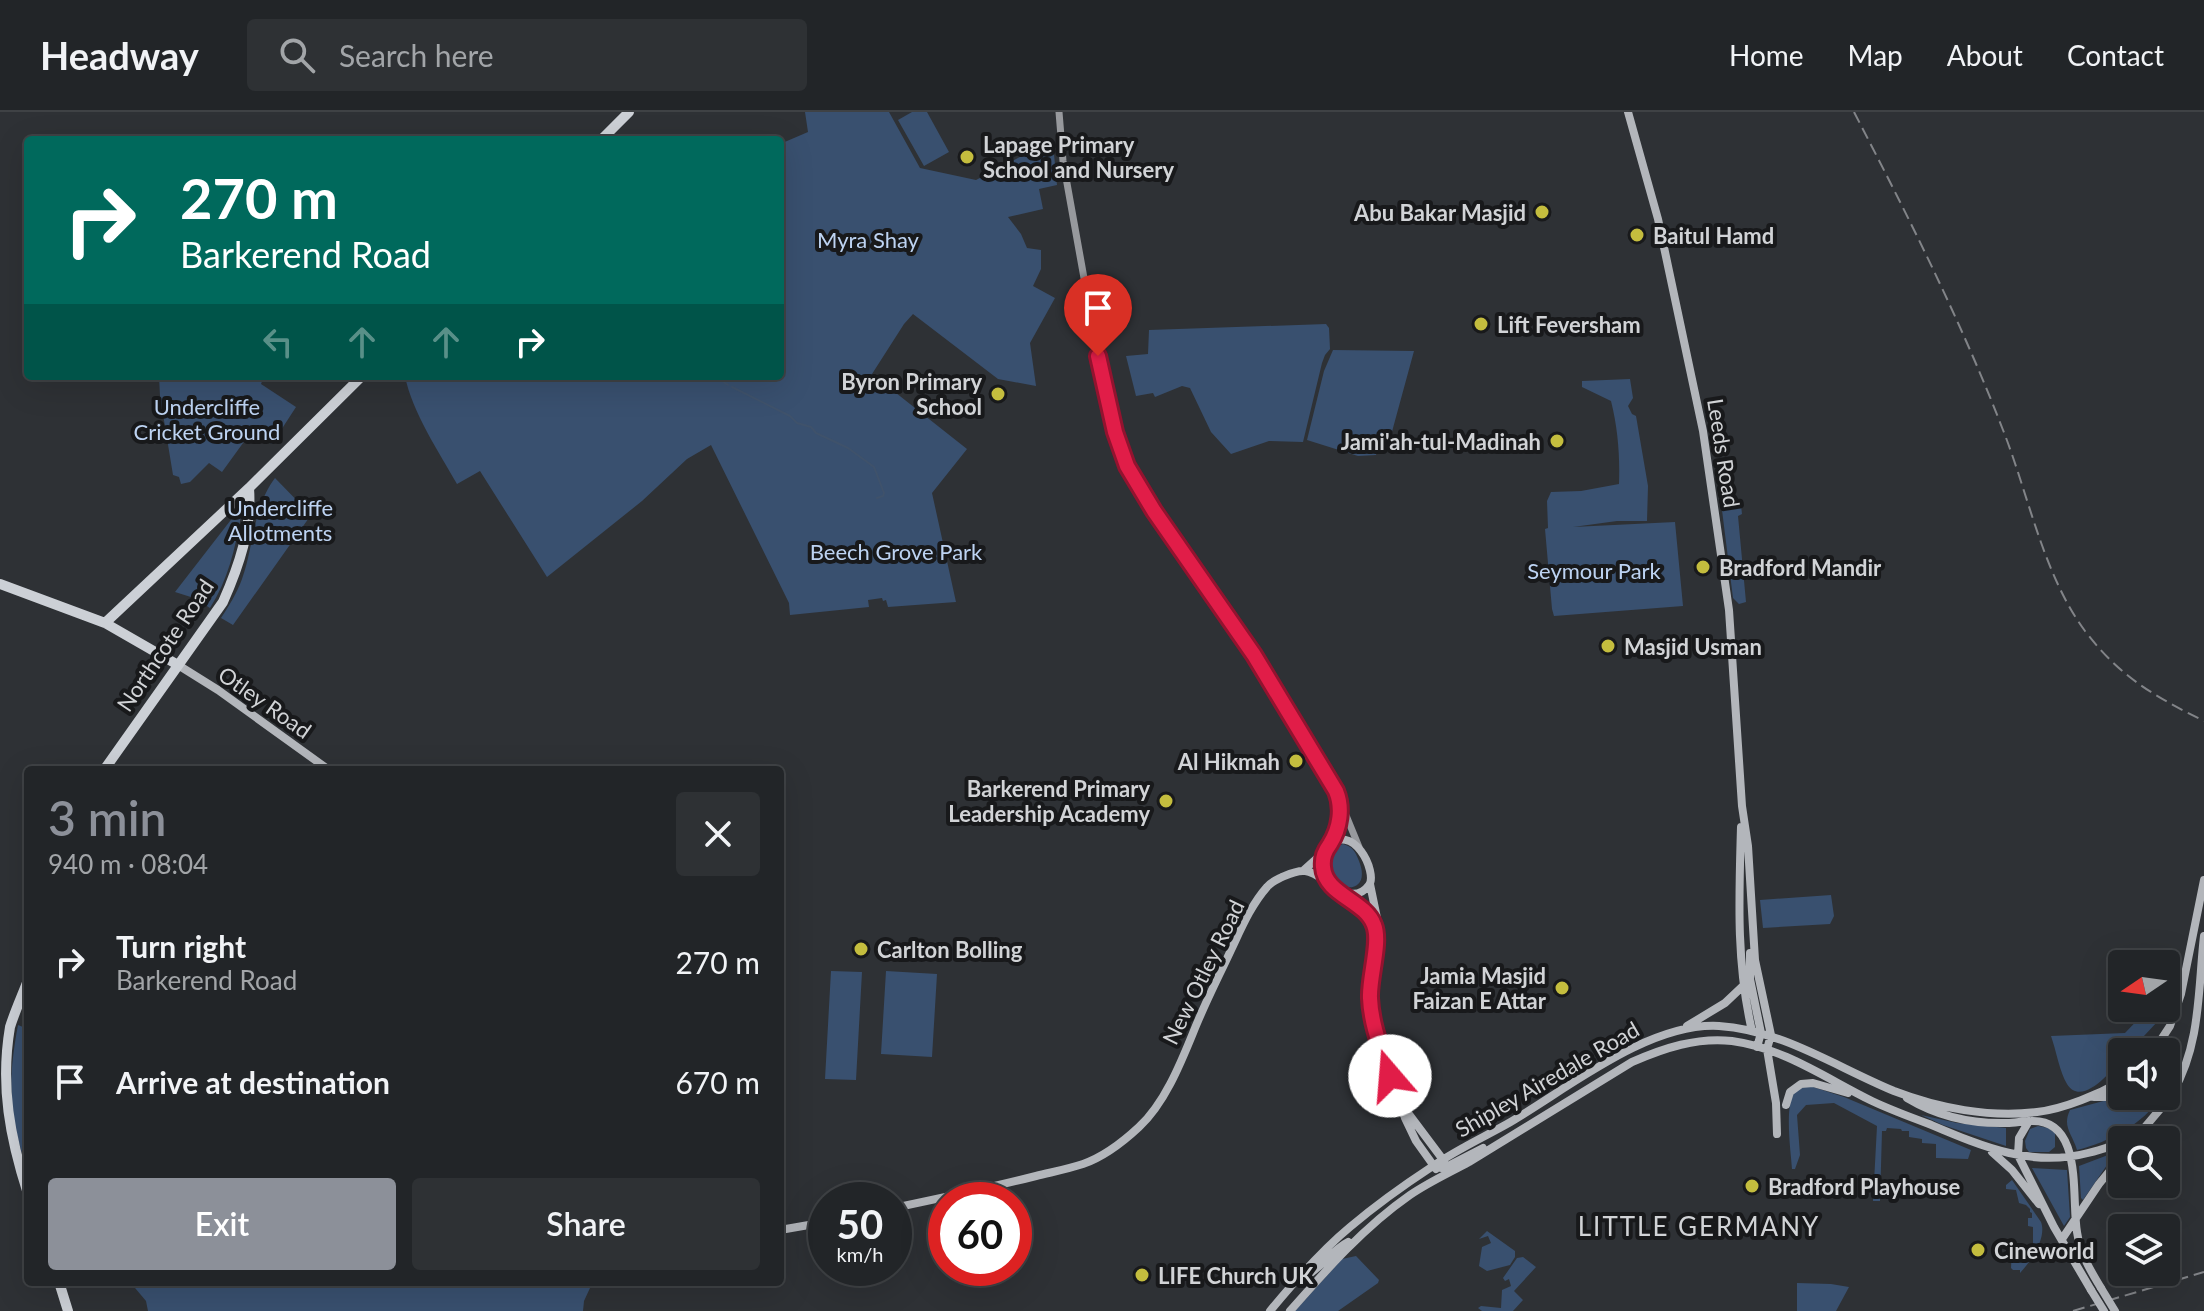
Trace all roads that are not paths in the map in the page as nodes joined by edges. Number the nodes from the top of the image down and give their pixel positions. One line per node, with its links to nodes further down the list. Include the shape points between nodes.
1 (629, 112): 4 (highway)
2 (1059, 112): 12 (main road, via 1065,178 1102,379 1127,466 1254,655)
3 (1628, 112): 13 (main road, Leeds Road, via 1658,219 1703,431 1729,610)
4 (605, 136)
5 (358, 380): 6 (highway)
6 (249, 488): 8 (highway); 9 (highway, Northcote Road, via 246,539 236,573 223,602)
7 (0, 584): 8 (highway)
8 (105, 623): 9 (highway)
9 (178, 665): 10 (highway, Northcote Road); 11 (main road, Otley Road)
10 (107, 766)
11 (323, 766)
12 (1341, 802): 14 (main road); 15 (main road)
13 (1742, 806): 23 (main road, Leeds Road, via 1753,933); 23 (main road, Leeds Road, via 1739,940)
14 (1328, 846): 15 (main road, via 1349,840); 16 (main road, New Otley Road); 18 (main road, via 1323,867)
15 (1359, 849): 19 (main road)
16 (1304, 870): 18 (main road); 61 (main road, New Otley Road, via 1269,884 1253,905 1168,1086 1141,1126 1085,1164)
17 (2204, 880): 29 (main road, via 2181,994)
18 (1329, 883): 20 (main road)
19 (1370, 884): 20 (main road, via 1350,894); 21 (main road)
20 (1340, 891): 21 (main road, via 1369,916)
21 (1376, 930): 41 (main road, via 1370,1000)
22 (2204, 936): 35 (main road, via 2194,1036)
23 (1750, 980): 25 (main road); 28 (main road, Leeds Road); 28 (main road, Leeds Road)
24 (24, 991): 60 (highway, via 8,1037 3,1091)
25 (1725, 1003): 26 (main road); 27 (main road)
26 (1718, 1026): 27 (main road, Shipley Airedale Road); 28 (main road, Shipley Airedale Road); 30 (main road)
27 (1683, 1029): 57 (main road, Shipley Airedale Road, via 1604,1064)
28 (1762, 1033): 31 (main road); 32 (main road); 33 (main road, Shipley Airedale Road)
29 (2162, 1038)
30 (1734, 1041): 31 (main road, Shipley Airedale Road); 57 (main road, Shipley Airedale Road, via 1678,1045 1632,1062 1525,1128)
31 (1757, 1047): 32 (main road, Shipley Airedale Road)
32 (1767, 1049): 34 (main road, Shipley Airedale Road); 49 (main road)
33 (1803, 1049): 34 (main road); 38 (main road, Shipley Airedale Road)
34 (1815, 1071): 36 (main road); 42 (main road, Shipley Airedale Road)
35 (2180, 1077)
36 (1804, 1083): 42 (main road); 43 (main road, via 1790,1092)
37 (2108, 1089): 39 (main road)
38 (1896, 1091): 45 (main road, Shipley Airedale Road, via 1964,1110); 46 (main road, via 1953,1118)
39 (2085, 1097): 40 (main road); 45 (main road, Shipley Airedale Road)
40 (2108, 1097)
41 (1398, 1099): 56 (main road, via 1416,1141); 57 (main road)
42 (1872, 1100): 52 (main road, Shipley Airedale Road)
43 (1786, 1105)
44 (2159, 1110): 47 (main road)
45 (2038, 1112): 46 (main road)
46 (2028, 1121): 50 (main road, via 2049,1123); 53 (main road)
47 (2146, 1124): 48 (main road)
48 (2143, 1126)
49 (1777, 1134)
50 (2063, 1134): 54 (main road); 55 (main road)
51 (2108, 1147): 54 (main road)
52 (1990, 1149): 53 (main road, Shipley Airedale Road); 63 (main road)
53 (2018, 1155): 55 (main road); 63 (main road)
54 (2070, 1157): 55 (main road); 62 (main road)
55 (2053, 1159)
56 (1434, 1165): 57 (main road, Shipley Airedale Road); 59 (main road); 68 (main road, Shipley Airedale Road, via 1350,1227)
57 (1448, 1166): 59 (main road, Shipley Airedale Road)
58 (2108, 1175): 62 (main road)
59 (1442, 1176): 67 (main road, Shipley Airedale Road)
60 (24, 1182)
61 (912, 1204)
62 (2076, 1217): 66 (main road); 70 (main road)
63 (2051, 1221): 66 (main road)
64 (808, 1225): 65 (main road)
65 (784, 1229)
66 (2062, 1239): 70 (main road)
67 (1353, 1242): 68 (main road); 73 (main road, Shipley Airedale Road)
68 (1298, 1280): 72 (main road, Shipley Airedale Road)
69 (60, 1286): 71 (highway)
70 (2096, 1290): 74 (main road, bridge); 75 (main road, bridge)
71 (68, 1311)
72 (1270, 1311)
73 (1290, 1311)
74 (2104, 1311)
75 (2115, 1311)

